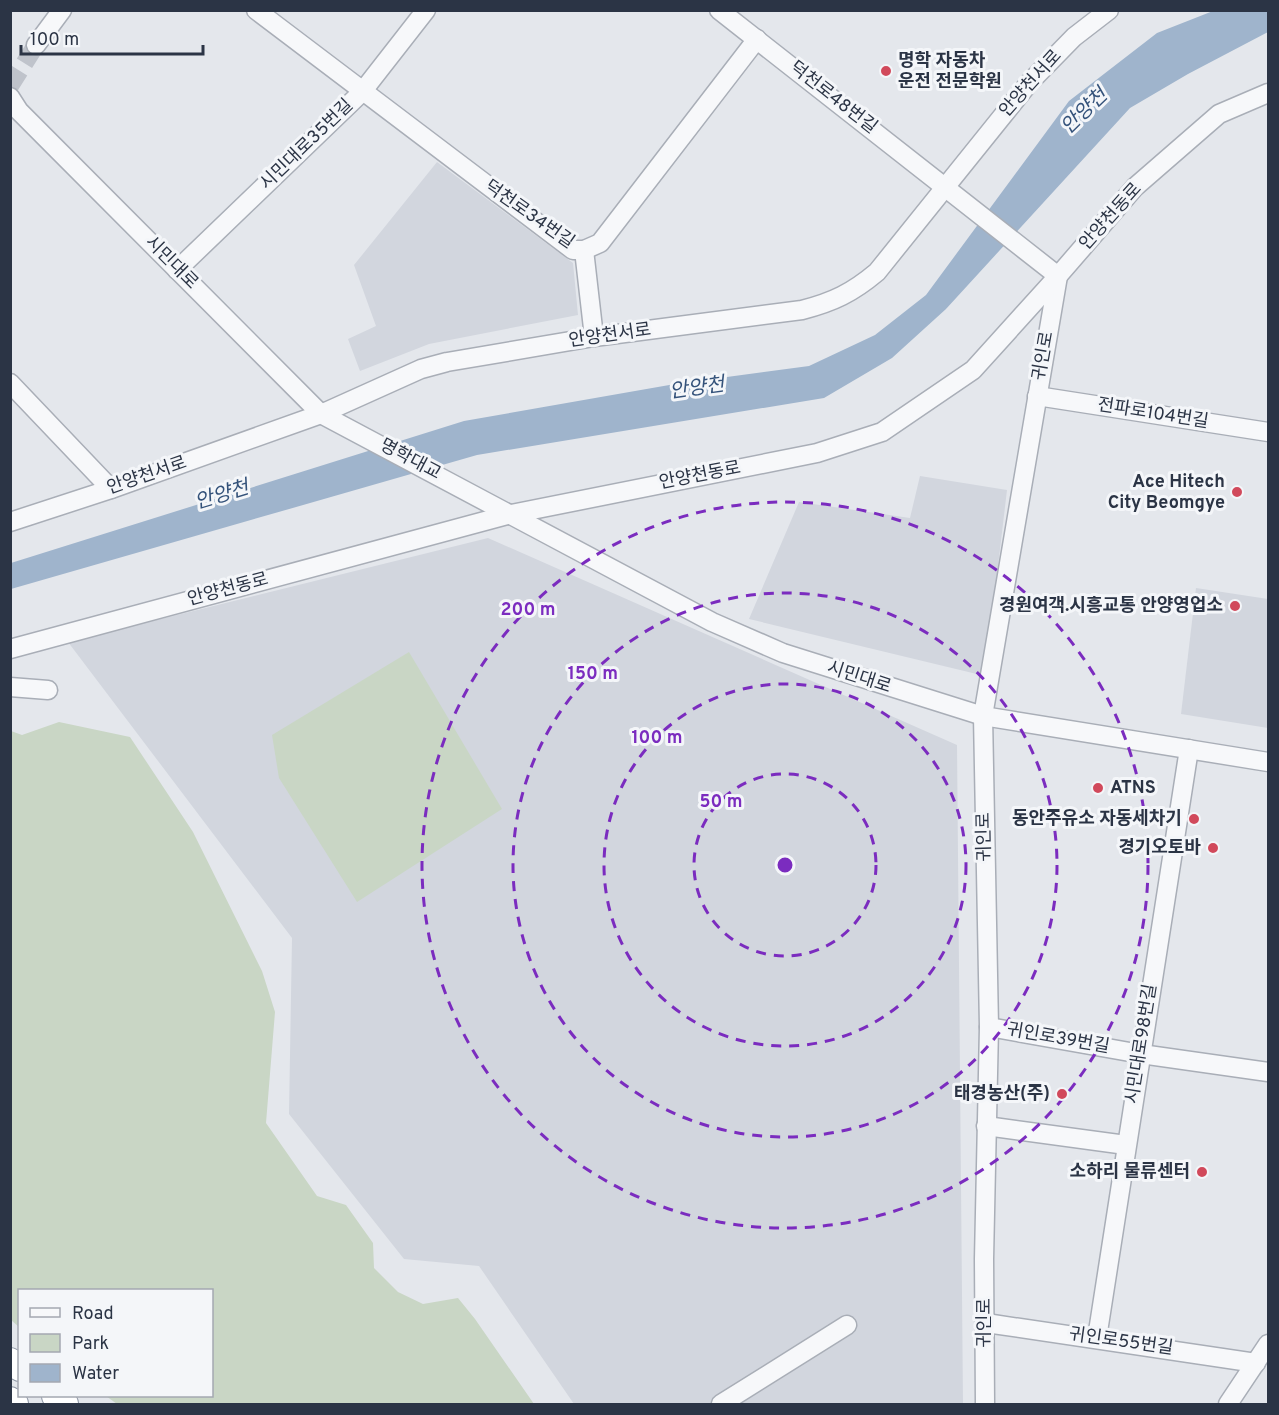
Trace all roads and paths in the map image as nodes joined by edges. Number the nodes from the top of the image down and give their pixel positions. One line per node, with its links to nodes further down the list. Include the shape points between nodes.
1 (62, 10): 7 (street)
2 (256, 10): 8 (street, 덕천로34번길)
3 (426, 10): 8 (street, 시민대로35번길)
4 (719, 10): 6 (street, 덕천로48번길)
5 (1109, 10): 11 (street, 안양천서로, via 1074,37 1029,83)
6 (757, 39): 11 (street, 덕천로48번길); 12 (street, 덕천로34번길, via 600,243)
7 (36, 45)
8 (363, 93): 12 (street, 덕천로34번길, via 573,250); 13 (street, 시민대로35번길)
9 (1269, 93): 14 (street, 안양천동로, via 1219,114 1202,128 1135,187)
10 (10, 97): 13 (street, 시민대로, via 19,111)
11 (951, 191): 14 (street, 덕천로48번길); 15 (street, 안양천서로, via 877,272 857,289 831,302 802,310)
12 (584, 250): 15 (street)
13 (177, 270): 18 (street, 시민대로)
14 (1058, 276): 17 (street, 귀인로); 23 (street, 안양천동로, via 973,370 882,432 817,453)
15 (594, 337): 18 (street, 안양천서로, via 421,369)
16 (10, 382): 21 (street)
17 (1037, 396): 20 (street, 전파로104번길); 28 (street, 귀인로)
18 (321, 414): 19 (street, 시민대로); 21 (street, 안양천서로)
19 (338, 422): 22 (street, 명학대교)
20 (1269, 432)
21 (111, 489): 24 (street, 안양천서로)
22 (482, 499): 23 (street, 시민대로)
23 (507, 515): 25 (street, 안양천동로); 28 (street, 시민대로, via 712,622 783,653)
24 (10, 522)
25 (12, 649)
26 (10, 687): 27 (street)
27 (48, 690)
28 (983, 716): 29 (street, 시민대로); 31 (street, 귀인로)
29 (1189, 749): 30 (street, 시민대로); 32 (street, 시민대로98번길)
30 (1269, 762)
31 (989, 1027): 32 (street, 귀인로39번길); 34 (street, 귀인로)
32 (1141, 1054): 33 (street, 귀인로39번길); 35 (street, 시민대로98번길)
33 (1269, 1072)
34 (986, 1126): 35 (street); 36 (street, 귀인로)
35 (1126, 1145): 38 (street, 시민대로98번길)
36 (986, 1323): 38 (street, 귀인로55번길); 44 (street, 귀인로)
37 (847, 1325): 43 (street)
38 (1097, 1338): 40 (street, 귀인로55번길)
39 (1269, 1344): 40 (street)
40 (1256, 1363): 45 (street)
41 (10, 1400): 42 (highway)
42 (15, 1404)
43 (721, 1404)
44 (985, 1404)
45 (1228, 1404)

